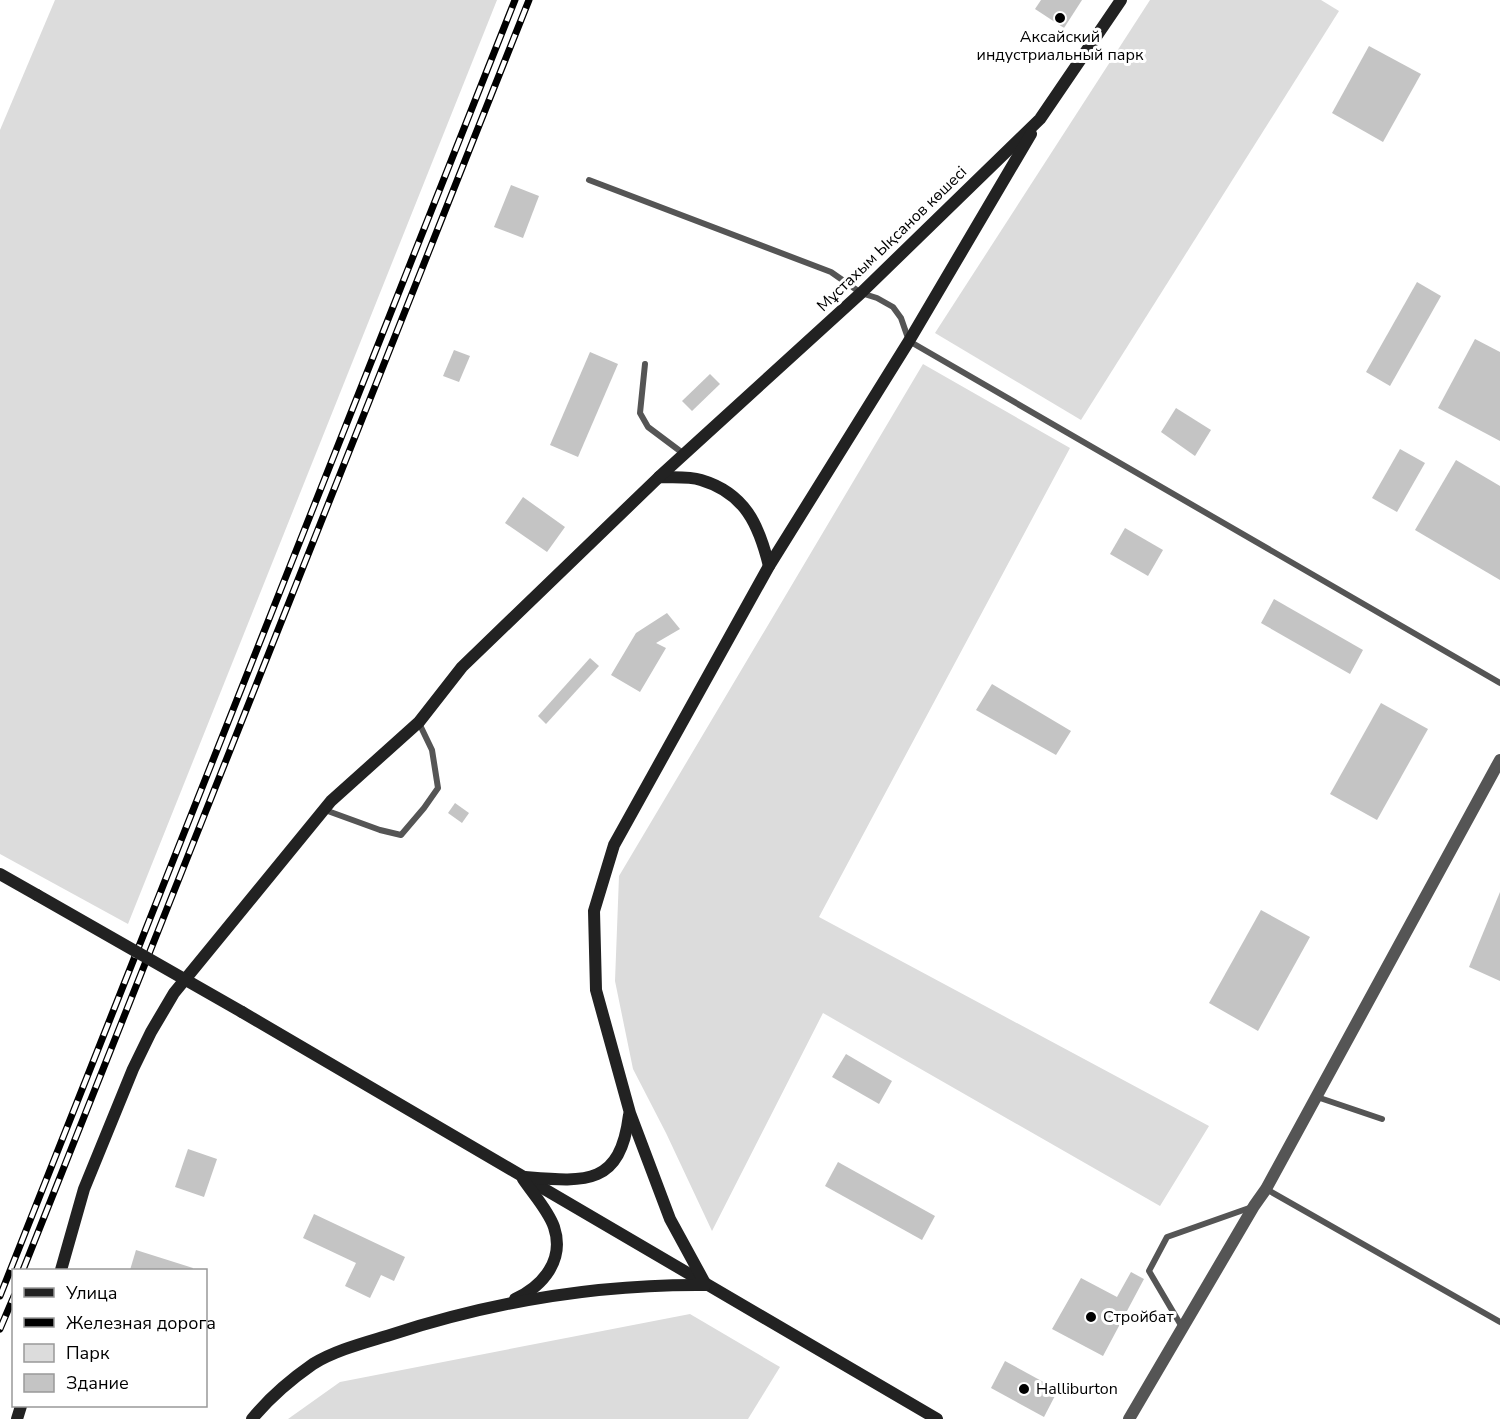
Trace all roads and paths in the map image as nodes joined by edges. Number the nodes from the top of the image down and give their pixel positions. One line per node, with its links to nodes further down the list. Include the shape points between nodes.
1 (1120, 0): 2 (main road, Мұстахым Ықсанов көшесі)
2 (1040, 119): 4 (main road, Мұстахым Ықсанов көшесі); 5 (main road)
3 (590, 180): 4 (lane, via 831,272)
4 (861, 294): 5 (lane, via 893,307); 7 (main road, Мұстахым Ықсанов көшесі)
5 (909, 341): 9 (main road); 10 (lane)
6 (645, 364): 7 (lane, via 640,413 648,427)
7 (684, 454): 8 (main road, Мұстахым Ықсанов көшесі)
8 (659, 477): 9 (main road, via 700,480 729,493 752,517); 11 (main road, Мұстахым Ықсанов көшесі, via 462,668)
9 (769, 566): 16 (main road, via 614,845 594,911 596,990)
10 (1500, 683)
11 (419, 722): 13 (main road, Мұстахым Ықсанов көшесі); 13 (lane, via 432,750 438,788 401,835)
12 (1500, 760): 15 (street)
13 (324, 810): 21 (main road, Мұстахым Ықсанов көшесі, via 174,993 151,1032 84,1189)
14 (0, 874): 18 (main road, bridge)
15 (1317, 1097): 17 (lane); 19 (street)
16 (630, 1113): 18 (main road, via 621,1152 602,1173 567,1180); 22 (main road, via 669,1219)
17 (1382, 1119)
18 (521, 1176): 22 (main road); 23 (main road, via 553,1226 556,1251 540,1284)
19 (1266, 1189): 20 (street); 24 (lane)
20 (1254, 1206): 25 (street); 25 (lane, via 1167,1238 1149,1271)
21 (61, 1269)
22 (706, 1285): 23 (main road, via 600,1289); 27 (main road)
23 (497, 1307): 26 (main road, via 422,1324 315,1363 283,1386)
24 (1500, 1322)
25 (1182, 1328): 28 (street)
26 (252, 1419)
27 (937, 1419)
28 (1129, 1419)

